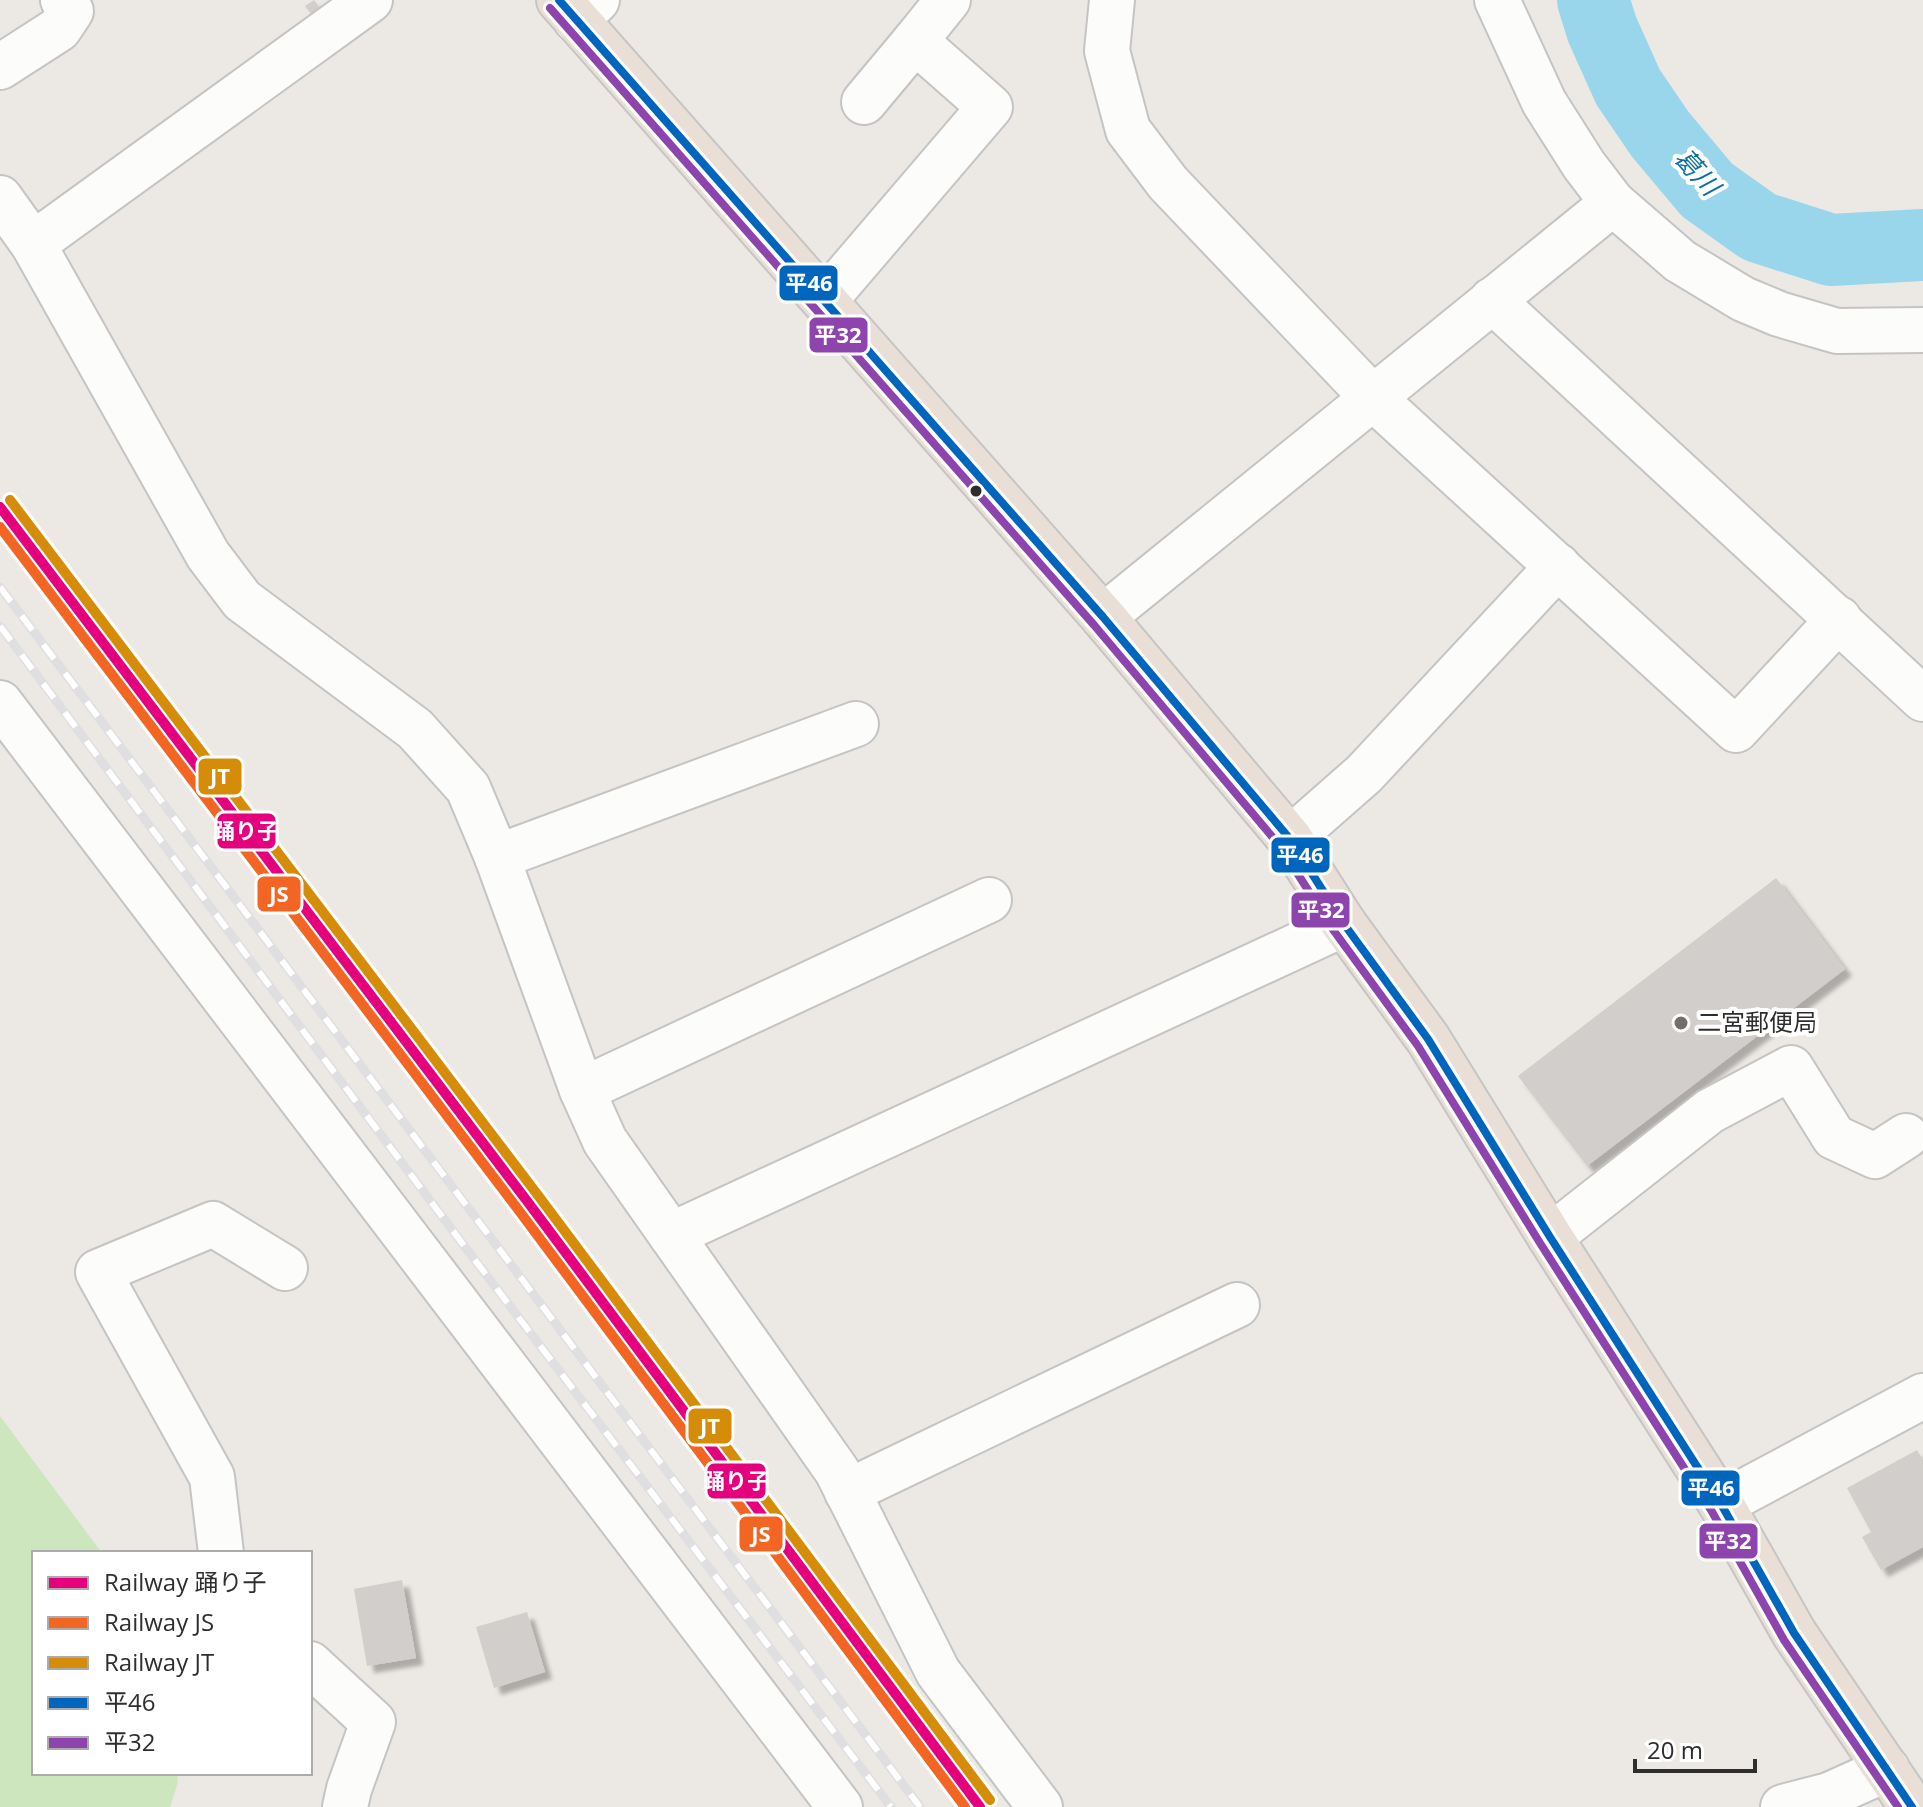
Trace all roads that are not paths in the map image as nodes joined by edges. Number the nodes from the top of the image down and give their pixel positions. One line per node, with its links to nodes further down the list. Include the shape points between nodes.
1 (63, 0): 8 (street, via 71,11 59,29)
2 (370, 0): 12 (street)
3 (948, 0): 7 (street)
4 (1112, 0): 16 (street, via 1107,51 1128,130 1168,183)
5 (1497, 0): 11 (street, via 1544,102)
6 (577, 7): 13 (highway)
7 (915, 41): 9 (street); 13 (street, via 990,107)
8 (0, 67)
9 (864, 102)
10 (0, 198): 12 (street)
11 (1613, 203): 14 (street); 15 (street, via 1680,261 1755,304 1837,331)
12 (33, 244): 24 (street, via 208,555 242,600 415,729 468,788)
13 (825, 300): 18 (highway)
14 (1492, 300): 16 (street); 19 (street)
15 (1923, 330)
16 (1372, 397): 17 (street); 18 (street)
17 (1558, 566): 19 (street, via 1736,730); 23 (street, via 1364,774)
18 (1103, 617): 23 (highway)
19 (1839, 619): 20 (street)
20 (1923, 699)
21 (0, 703): 40 (street)
22 (856, 724): 24 (street)
23 (1290, 839): 26 (highway)
24 (497, 857): 27 (street)
25 (989, 900): 27 (street)
26 (1344, 924): 29 (street); 30 (highway, via 1428,1039)
27 (582, 1090): 29 (street, via 605,1141)
28 (1906, 1136): 30 (street, via 1875,1156 1834,1137 1791,1068 1710,1111)
29 (671, 1235): 34 (street)
30 (1550, 1237): 35 (highway)
31 (285, 1268): 36 (street, via 213,1224 98,1272 212,1477)
32 (1237, 1305): 34 (street)
33 (1923, 1396): 35 (street)
34 (847, 1492): 41 (street, via 938,1672)
35 (1721, 1504): 38 (highway, via 1794,1633)
36 (221, 1551)
37 (312, 1666): 39 (street, via 373,1722)
38 (1887, 1769): 42 (street, via 1829,1795); 43 (highway)
39 (345, 1807)
40 (840, 1807)
41 (1040, 1807)
42 (1783, 1807)
43 (1912, 1807)

